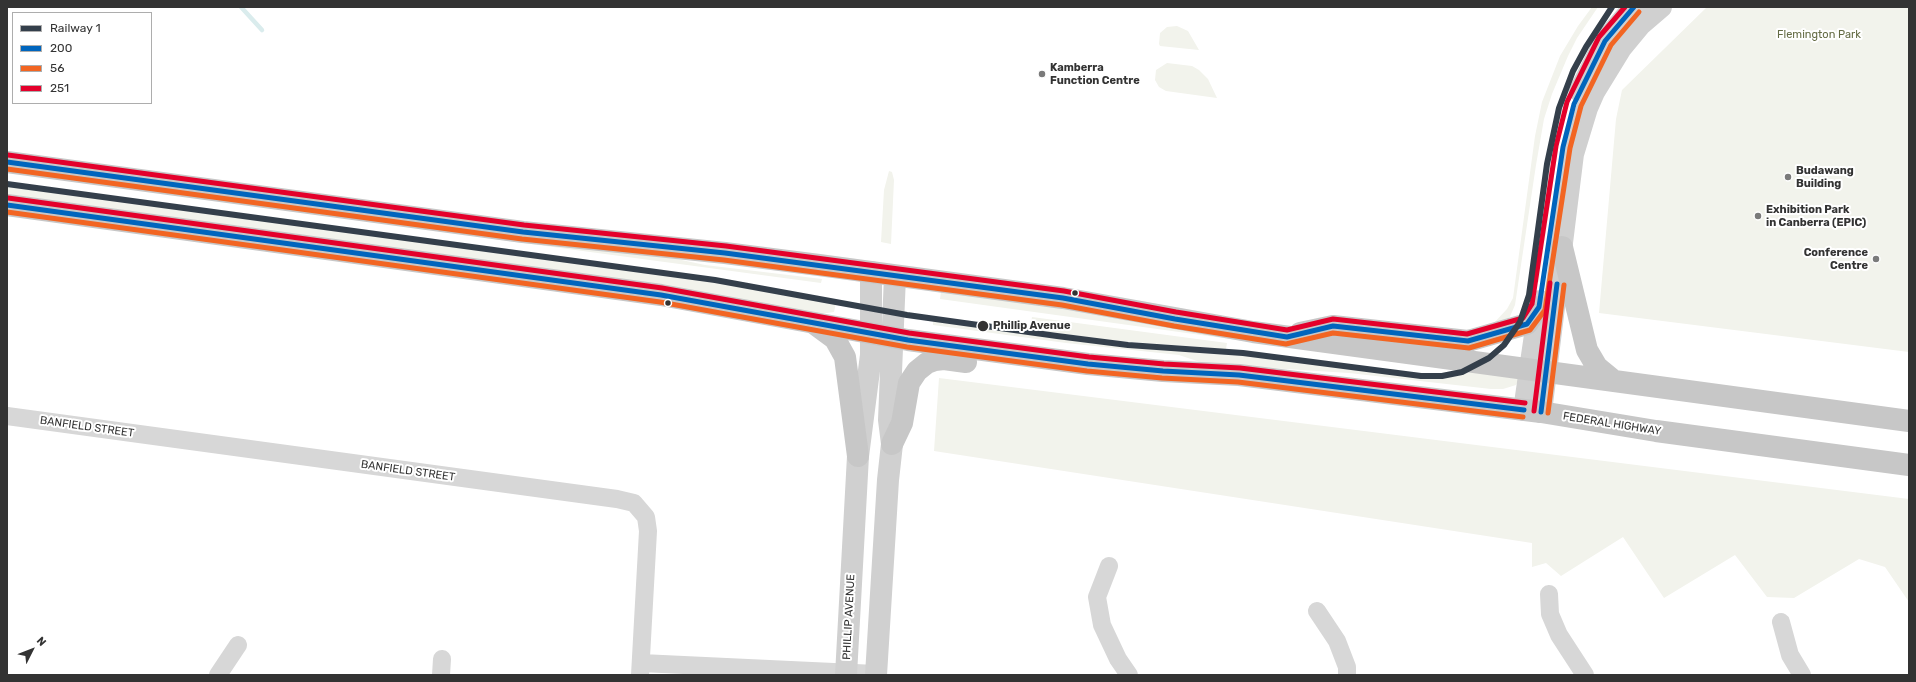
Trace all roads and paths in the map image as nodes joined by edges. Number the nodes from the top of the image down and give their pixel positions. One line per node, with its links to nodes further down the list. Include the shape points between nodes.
1 (1634, 7): 8 (main road, via 1605,41 1574,104 1563,147)
2 (1661, 7): 5 (main road, via 1640,25 1621,48 1587,108 1573,154)
3 (7, 162): 6 (highway, via 523,232 725,253)
4 (7, 205): 9 (highway, FEDERAL HIGHWAY, via 661,295)
5 (1562, 247): 14 (main road); 15 (highway, via 1587,350 1597,367)
6 (871, 272): 7 (highway); 10 (main road, PHILLIP AVENUE)
7 (895, 276): 11 (highway, via 1063,298); 12 (main road)
8 (1539, 307): 11 (highway, via 1528,324 1468,341 1333,326); 14 (main road)
9 (814, 324): 10 (highway, FEDERAL HIGHWAY); 20 (highway, via 835,339 845,357)
10 (871, 332): 12 (highway, FEDERAL HIGHWAY); 20 (main road, PHILLIP AVENUE, via 871,355)
11 (1287, 336): 14 (highway)
12 (892, 338): 13 (highway, FEDERAL HIGHWAY); 19 (main road, via 889,420)
13 (1088, 364): 16 (highway, FEDERAL HIGHWAY, via 1239,375); 19 (highway, via 1074,371 1055,374 949,359 931,361 911,378 905,397 902,423)
14 (1538, 369): 15 (highway); 16 (main road)
15 (1614, 381): 18 (highway)
16 (1533, 411): 21 (highway, FEDERAL HIGHWAY)
17 (7, 416): 27 (street, BANFIELD STREET, via 634,503 646,517 648,531)
18 (1909, 421)
19 (892, 444): 29 (main road)
20 (858, 456): 28 (main road, PHILLIP AVENUE)
21 (1909, 465)
22 (1109, 566): 31 (street, via 1097,597 1102,625 1118,659)
23 (1549, 594): 33 (street, via 1550,614 1559,635)
24 (1317, 611): 32 (street, via 1338,641)
25 (1781, 622): 34 (street, via 1790,656)
26 (238, 645): 30 (street)
27 (640, 669): 28 (street)
28 (846, 674): 29 (street)
29 (876, 674)
30 (218, 675)
31 (1129, 675)
32 (1347, 675)
33 (1585, 675)
34 (1802, 675)

